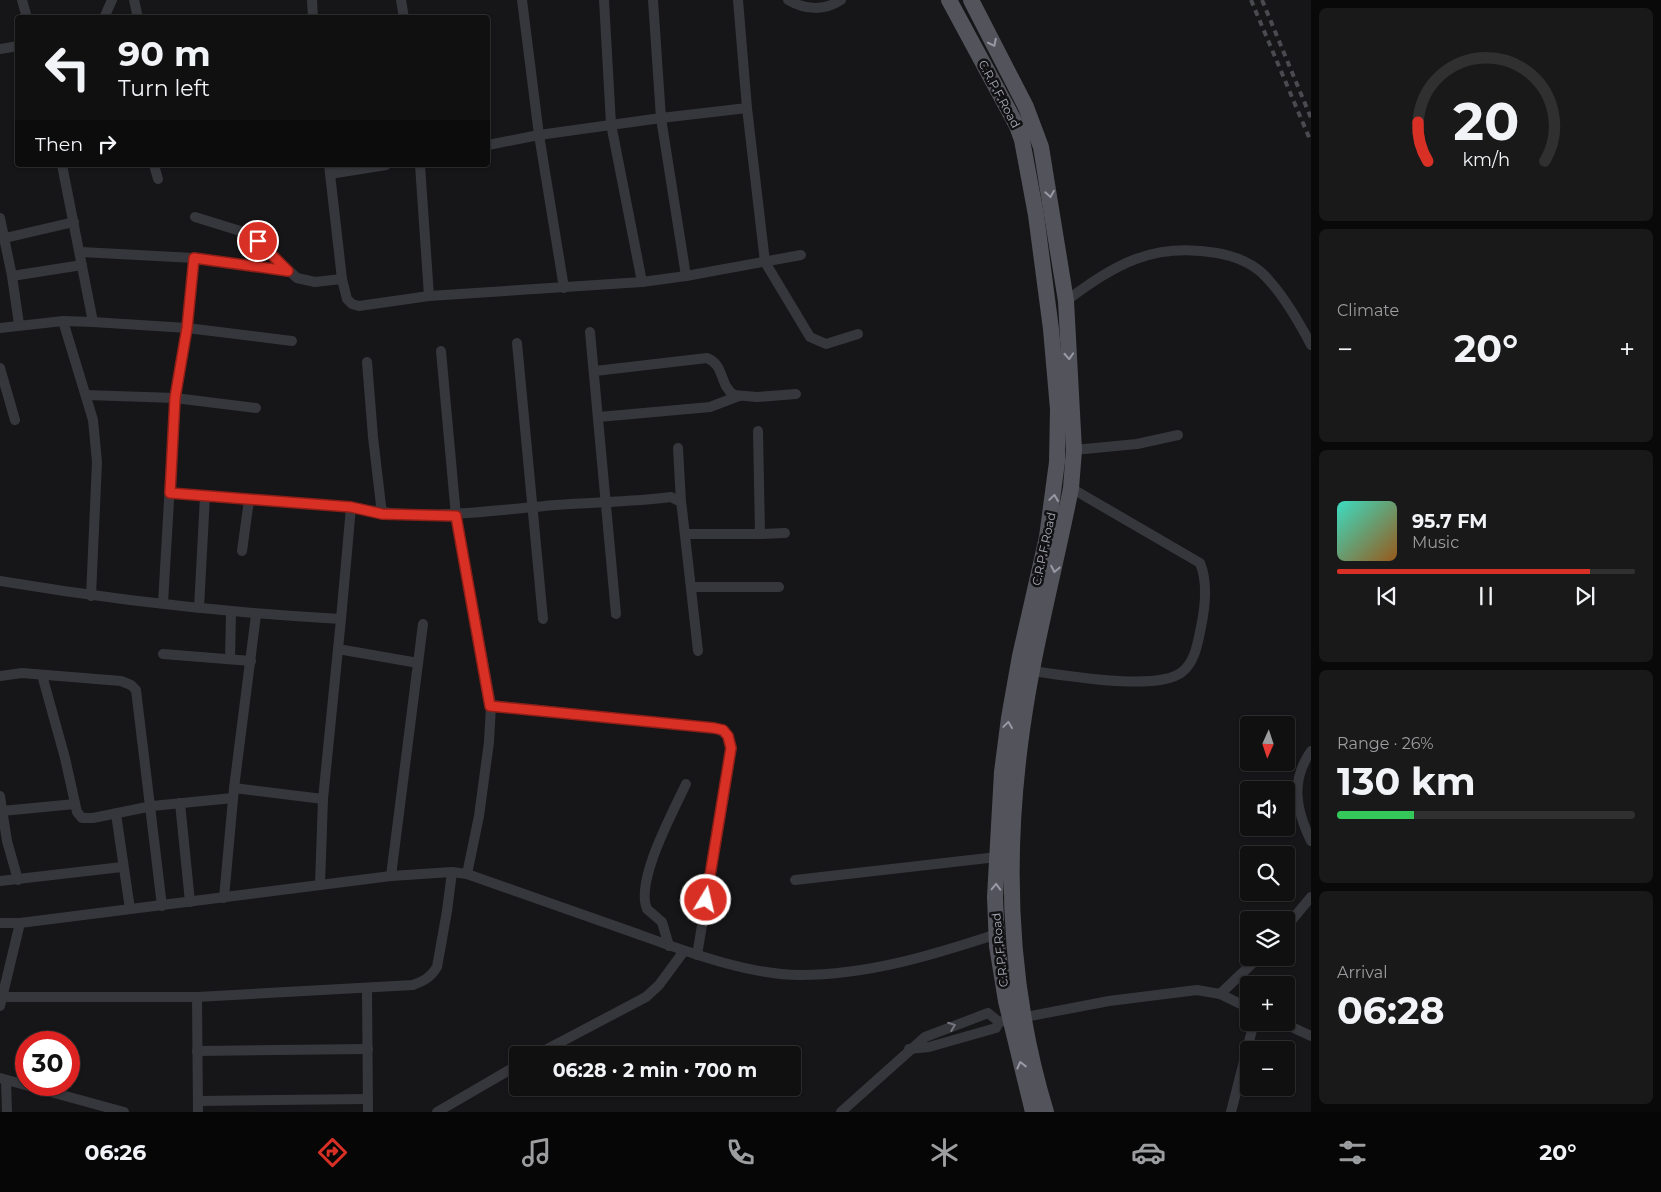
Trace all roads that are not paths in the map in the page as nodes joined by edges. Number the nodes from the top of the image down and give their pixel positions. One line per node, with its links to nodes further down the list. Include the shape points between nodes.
1 (22, 0): 14 (street)
2 (112, 0): 15 (street)
3 (134, 0): 16 (street)
4 (312, 0): 17 (street)
5 (402, 0): 18 (street)
6 (522, 0): 24 (street)
7 (604, 0): 23 (street)
8 (653, 0): 22 (street)
9 (738, 0): 21 (street)
10 (788, 0): 11 (street, via 799,6 822,8)
11 (841, 0)
12 (949, 0): 121 (main road, C.R.P.F.Road, one-way to 12, via 1008,718 1056,489 1058,409 1044,275 1022,140)
13 (971, 0): 48 (main road, C.R.P.F.Road, one-way to 48, via 1026,107 1041,147)
14 (26, 15)
15 (105, 15)
16 (137, 15)
17 (313, 15)
18 (404, 15)
19 (15, 47): 20 (street)
20 (0, 50)
21 (747, 108): 22 (street); 39 (street)
22 (661, 118): 23 (street); 43 (street)
23 (611, 124): 24 (street); 45 (street)
24 (539, 135): 25 (street); 46 (street)
25 (490, 145)
26 (62, 167): 34 (street)
27 (155, 167): 31 (street)
28 (364, 167): 30 (street)
29 (420, 167): 47 (street)
30 (330, 170): 44 (street)
31 (158, 179)
32 (0, 218): 35 (street)
33 (195, 218): 41 (street, via 250,234)
34 (74, 222): 35 (street); 36 (street)
35 (5, 238): 42 (street)
36 (81, 252): 38 (street); 40 (street)
37 (801, 255): 39 (street)
38 (194, 258): 41 (street); 53 (street)
39 (765, 262): 43 (street); 55 (street, via 810,337 826,344)
40 (82, 265): 42 (street); 50 (street)
41 (288, 271): 44 (street, via 305,281)
42 (12, 276): 51 (street)
43 (686, 276): 45 (street)
44 (342, 279): 47 (street, via 347,299 359,306)
45 (642, 282): 46 (street)
46 (564, 288): 47 (street)
47 (429, 296)
48 (1066, 301): 58 (street, via 1100,276 1136,258 1187,249 1232,256 1261,272 1279,293); 73 (main road, C.R.P.F.Road, one-way to 73)
49 (63, 321): 50 (street); 51 (street); 64 (street)
50 (94, 322): 53 (street)
51 (19, 324): 52 (street)
52 (0, 328)
53 (187, 328): 56 (street); 66 (street)
54 (590, 332): 62 (street)
55 (858, 334)
56 (292, 341)
57 (518, 343): 81 (street)
58 (1311, 345)
59 (441, 351): 83 (street)
60 (367, 362): 82 (street)
61 (0, 368): 69 (street)
62 (595, 371): 65 (street, via 706,358 718,365 729,392); 68 (street)
63 (796, 394): 65 (street)
64 (86, 395): 66 (street); 91 (street, via 93,420 97,462)
65 (739, 396): 68 (street, via 710,407)
66 (175, 398): 67 (street); 75 (street)
67 (256, 408)
68 (599, 417): 78 (street)
69 (16, 420)
70 (758, 431): 86 (street)
71 (1178, 435): 73 (street, via 1136,444)
72 (678, 448): 79 (street)
73 (1074, 450): 74 (main road, C.R.P.F.Road)
74 (1071, 488): 106 (main road, C.R.P.F.Road, one-way to 106); 106 (street, via 1200,563 1205,580 1198,640 1184,671 1163,679 1125,681)
75 (170, 493): 76 (street); 92 (street)
76 (205, 496): 77 (street); 93 (street)
77 (249, 500): 80 (street); 87 (street)
78 (607, 501): 79 (street, via 671,496); 81 (street); 95 (street)
79 (681, 502): 85 (street)
80 (351, 507): 82 (street); 98 (street)
81 (533, 507): 83 (street); 97 (street)
82 (382, 514): 83 (street)
83 (456, 516): 109 (street)
84 (785, 533): 86 (street)
85 (686, 534): 86 (street); 89 (street)
86 (760, 534)
87 (242, 551)
88 (0, 581): 91 (street)
89 (692, 587): 90 (street); 101 (street)
90 (779, 587)
91 (90, 596): 92 (street)
92 (163, 604): 93 (street)
93 (199, 608): 94 (street)
94 (231, 612): 96 (street); 103 (street)
95 (616, 614)
96 (256, 615): 98 (street); 104 (street)
97 (543, 619)
98 (341, 620): 100 (street)
99 (423, 624): 105 (street)
100 (338, 649): 105 (street); 114 (street)
101 (698, 651)
102 (163, 654): 103 (street)
103 (230, 659): 104 (street)
104 (251, 661): 112 (street)
105 (418, 663): 125 (street)
106 (1032, 671): 148 (main road, C.R.P.F.Road, via 1022,730 1011,857)
107 (42, 675): 108 (street); 116 (street, via 66,758); 117 (street, via 121,681 136,690)
108 (0, 676)
109 (490, 706): 124 (street, via 489,742 479,816); 141 (street, via 723,730 731,748)
110 (1311, 751): 120 (street, via 1298,779 1297,796)
111 (686, 784): 139 (street, via 658,844 644,895 646,910 662,922)
112 (234, 793): 114 (street); 115 (street); 131 (street)
113 (0, 796): 118 (street)
114 (323, 799): 129 (street)
115 (180, 803): 117 (street); 132 (street)
116 (75, 804): 118 (street); 119 (street, via 77,812 87,820)
117 (152, 806): 119 (street); 133 (street)
118 (2, 812): 126 (street)
119 (116, 814): 122 (street)
120 (1310, 840)
121 (997, 857): 127 (street); 138 (main road, C.R.P.F.Road, one-way to 121)
122 (122, 867): 126 (street); 134 (street)
123 (452, 872): 124 (street); 125 (street); 143 (street, via 446,920 433,974 413,985)
124 (467, 874): 139 (street)
125 (391, 876): 129 (street)
126 (18, 880): 128 (street)
127 (795, 880)
128 (0, 881)
129 (320, 886): 131 (street)
130 (1311, 897): 135 (street)
131 (224, 898): 132 (street)
132 (190, 902): 133 (street)
133 (162, 906): 134 (street)
134 (130, 910): 137 (street)
135 (1295, 916)
136 (0, 923): 137 (street)
137 (20, 923): 146 (street)
138 (997, 934): 141 (street, via 900,963 800,975 768,973); 148 (main road, C.R.P.F.Road)
139 (669, 946): 140 (street)
140 (684, 951): 141 (street); 152 (street, via 646,997)
141 (697, 954)
142 (1250, 966): 144 (street)
143 (367, 988): 145 (street); 154 (street)
144 (1220, 994): 147 (street); 148 (street, via 1197,990 1160,993)
145 (197, 997): 146 (street); 155 (street)
146 (1, 1002)
147 (1240, 1004)
148 (1011, 1019): 153 (street, via 996,1028 929,1047); 153 (street, one-way to 148, via 925,1037 988,1013); 166 (main road, C.R.P.F.Road, one-way to 148); 167 (main road, C.R.P.F.Road)
149 (1295, 1029): 151 (street)
150 (1252, 1031): 168 (street)
151 (1311, 1036)
152 (553, 1046)
153 (909, 1049): 165 (street)
154 (368, 1050): 155 (street); 158 (street)
155 (197, 1051): 159 (street)
156 (509, 1070): 164 (street)
157 (3, 1079): 160 (street); 161 (street)
158 (368, 1099): 159 (street); 163 (street)
159 (198, 1101): 162 (street)
160 (6, 1112)
161 (124, 1112)
162 (198, 1112)
163 (368, 1112)
164 (437, 1112)
165 (841, 1112)
166 (1033, 1112)
167 (1046, 1112)
168 (1231, 1112)

